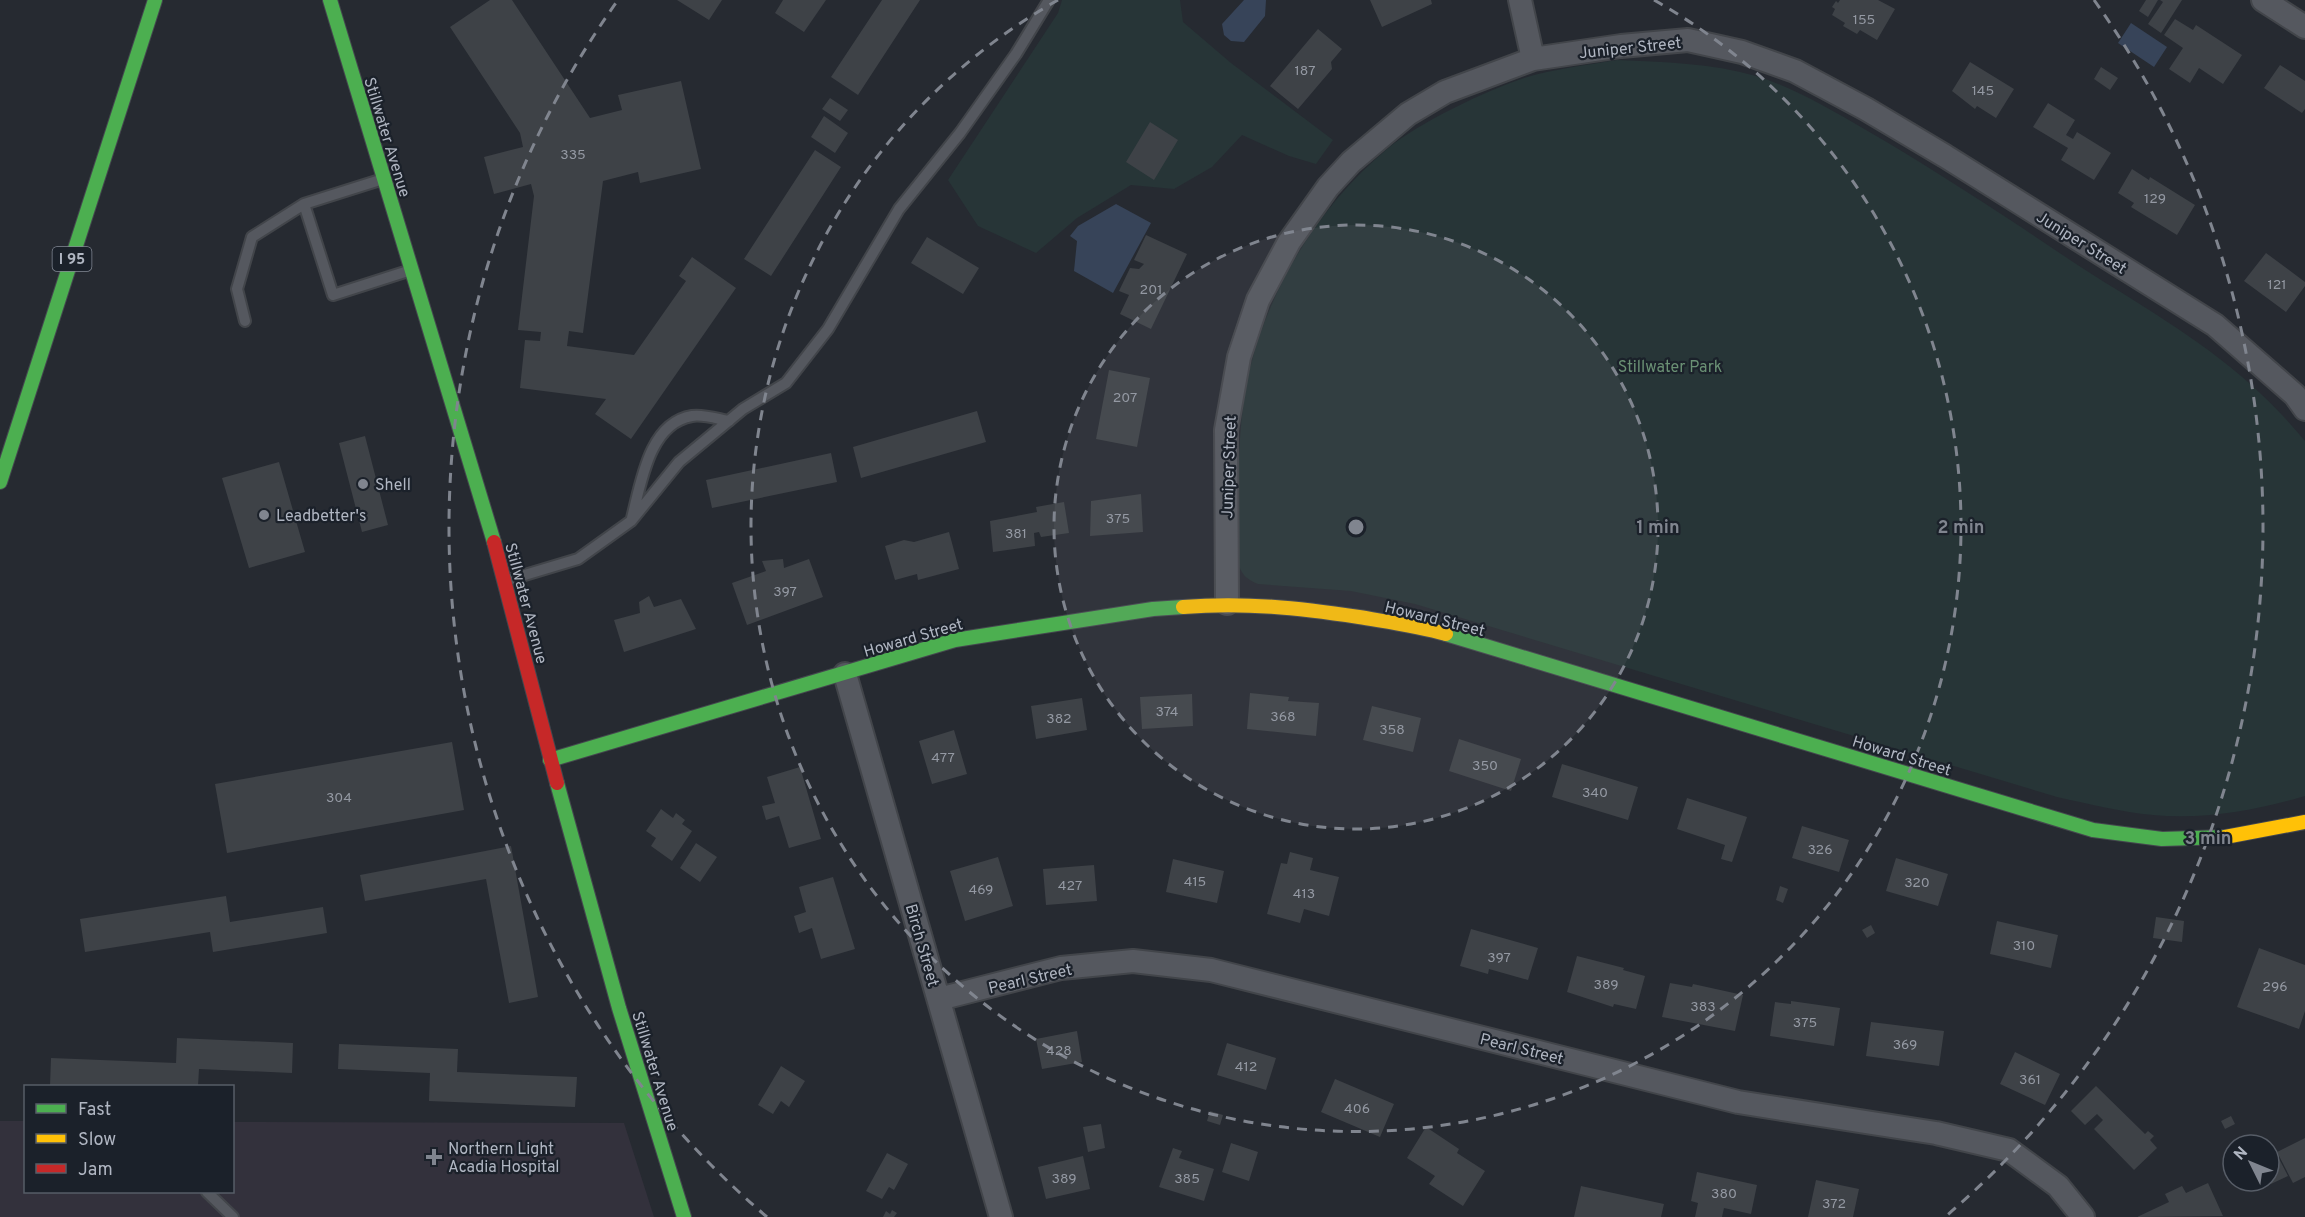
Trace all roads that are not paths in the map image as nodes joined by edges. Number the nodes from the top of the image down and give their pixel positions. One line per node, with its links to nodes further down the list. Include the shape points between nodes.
1 (154, 0): 14 (main road, I 95)
2 (330, 0): 8 (main road, Stillwater Avenue)
3 (1049, 0): 13 (lane, via 960,133 899,209 828,329 786,383)
4 (1520, 0): 7 (street)
5 (2263, 0): 6 (street)
6 (2305, 27)
7 (1533, 59): 12 (street, Juniper Street, via 1688,40 1742,52 1795,71 1945,156 2215,325 2295,395); 17 (street, Juniper Street, via 1445,92 1408,114 1351,162 1289,242 1258,300 1239,357 1226,430)
8 (384, 179): 9 (lane); 10 (main road, Stillwater Avenue)
9 (304, 204): 10 (lane, via 333,295); 11 (lane, via 252,237 237,289)
10 (411, 270): 16 (main road, Stillwater Avenue)
11 (245, 321)
12 (2305, 409)
13 (729, 421): 15 (lane, via 679,462); 15 (lane, via 693,416 670,424 648,456)
14 (0, 482)
15 (631, 521): 16 (lane, via 578,560)
16 (505, 580): 19 (main road, Stillwater Avenue)
17 (1227, 603): 18 (main road, Howard Street, via 1153,609 955,640); 20 (main road, Howard Street, via 1320,611 1441,633 2093,830 2163,839 2220,837)
18 (845, 674): 19 (main road, Howard Street); 21 (street, Birch Street)
19 (550, 760): 24 (main road, Stillwater Avenue, via 619,1008)
20 (2305, 822)
21 (939, 999): 25 (street, Birch Street); 26 (street, Pearl Street, via 1061,968 1133,961 1211,970 1738,1102 1936,1133 2009,1150 2058,1186)
22 (209, 1193): 23 (lane)
23 (233, 1217)
24 (684, 1217)
25 (1000, 1217)
26 (2083, 1217)

